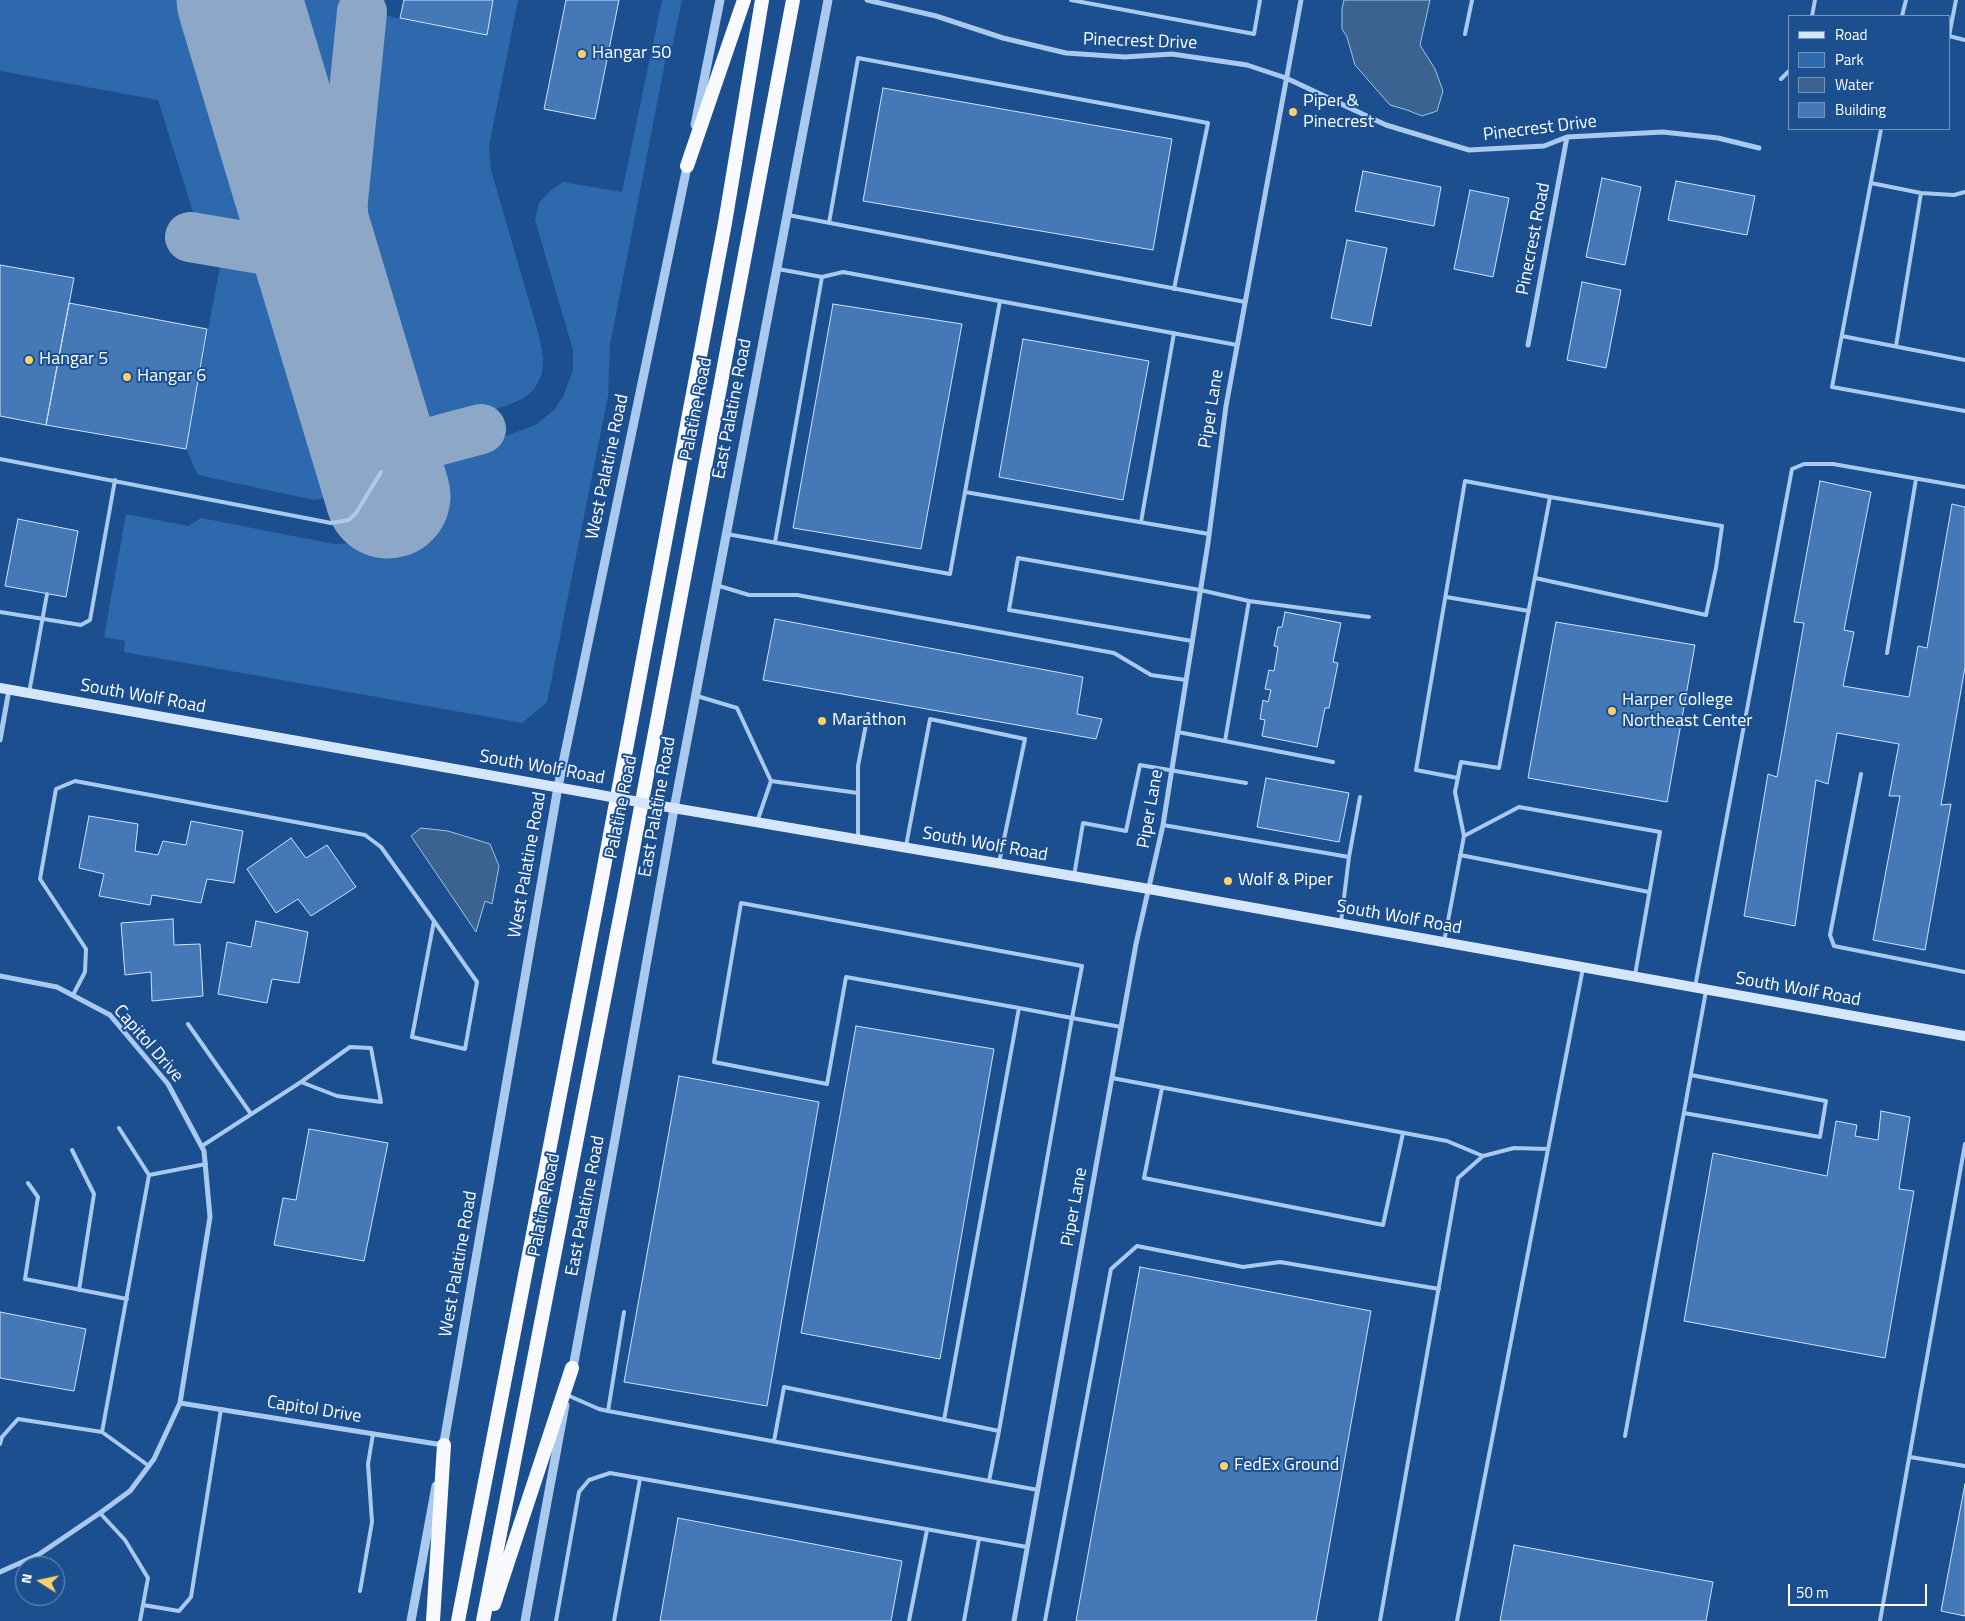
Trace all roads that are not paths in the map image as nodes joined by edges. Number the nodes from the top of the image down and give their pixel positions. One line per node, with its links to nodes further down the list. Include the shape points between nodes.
1 (720, 0): 26 (street, West Palatine Road)
2 (744, 0): 26 (highway)
3 (762, 0): 160 (highway, Palatine Road, via 710,301 600,888)
4 (793, 0): 161 (highway, Palatine Road, via 626,887)
5 (828, 0): 30 (street, East Palatine Road)
6 (867, 0): 21 (street, Pinecrest Drive, via 1066,53 1125,57 1172,54 1247,65)
7 (1071, 0): 8 (lane, via 1254,34)
8 (1260, 0)
9 (1301, 0): 21 (street, Piper Lane)
10 (1472, 0): 17 (lane)
11 (1816, 0): 14 (lane)
12 (1906, 0): 15 (lane)
13 (1956, 0): 16 (lane)
14 (1812, 15)
15 (1902, 15)
16 (1950, 31)
17 (1465, 34)
18 (1950, 36): 19 (lane)
19 (1965, 40)
20 (1788, 72): 22 (lane)
21 (1286, 78): 24 (street, Pinecrest Drive, via 1386,126 1469,150 1544,146); 36 (street, Piper Lane)
22 (1781, 79)
23 (1881, 130): 27 (lane)
24 (1567, 137): 25 (street, Pinecrest Drive, via 1663,132 1718,138); 40 (street, Pinecrest Road)
25 (1759, 148)
26 (687, 166): 81 (street, West Palatine Road)
27 (1871, 183): 29 (lane); 38 (lane)
28 (1965, 192): 29 (lane, via 1954,195)
29 (1921, 193): 41 (lane)
30 (786, 215): 31 (lane); 32 (street, East Palatine Road)
31 (829, 223): 34 (lane); 34 (lane, via 858,58 1208,123)
32 (776, 268): 33 (lane); 52 (street, East Palatine Road)
33 (822, 277): 35 (lane, via 843,272); 54 (lane)
34 (1174, 288): 36 (lane)
35 (1000, 301): 37 (lane); 49 (lane)
36 (1245, 302): 39 (street, Piper Lane)
37 (1174, 334): 39 (lane); 51 (lane)
38 (1842, 336): 41 (lane); 43 (lane, via 1832,387)
39 (1237, 345): 53 (street, Piper Lane)
40 (1528, 345)
41 (1896, 346): 42 (lane)
42 (1965, 360)
43 (1965, 411)
44 (0, 459): 47 (lane)
45 (381, 472): 47 (lane, via 356,513 349,520 331,523)
46 (1916, 479): 48 (lane); 66 (lane); 103 (lane, via 1833,464 1804,464 1792,469)
47 (115, 480): 64 (lane, via 90,620 81,625)
48 (1965, 487)
49 (965, 492): 51 (lane); 54 (lane, via 950,574)
50 (1550, 497): 55 (lane); 55 (lane, via 1722,526 1716,568 1706,615); 59 (lane, via 1465,481)
51 (1141, 522): 53 (lane)
52 (726, 533): 54 (lane); 56 (street, East Palatine Road)
53 (1209, 534): 57 (street, Piper Lane)
54 (775, 542)
55 (1535, 578): 61 (lane)
56 (716, 585): 67 (lane, via 749,595 797,595 1114,653 1151,675); 70 (street, East Palatine Road)
57 (1200, 590): 60 (lane); 65 (street, Piper Lane); 65 (lane, via 1018,558 1009,610)
58 (47, 594): 64 (lane)
59 (1446, 597): 61 (lane); 78 (lane, via 1416,770)
60 (1249, 601): 63 (lane); 74 (lane)
61 (1529, 611): 78 (lane, via 1499,768 1461,762)
62 (0, 612): 64 (lane)
63 (1369, 617)
64 (43, 620): 69 (lane)
65 (1192, 641): 67 (street, Piper Lane)
66 (1887, 653)
67 (1186, 680): 72 (street, Piper Lane)
68 (5, 689): 69 (main road, South Wolf Road); 73 (street)
69 (29, 693): 81 (main road, South Wolf Road)
70 (695, 695): 79 (lane, via 737,708); 84 (street, East Palatine Road)
71 (868, 714): 82 (lane, via 858,766)
72 (1178, 732): 74 (lane); 76 (street, Piper Lane)
73 (0, 740)
74 (1225, 741): 75 (lane)
75 (1333, 762)
76 (1172, 770): 80 (lane); 86 (street, Piper Lane); 93 (lane, via 1140,765 1126,831 1083,823)
77 (1861, 774): 100 (lane, via 1830,935 1834,946)
78 (1458, 778): 87 (lane, via 1455,792)
79 (771, 781): 82 (lane); 85 (lane)
80 (1246, 783)
81 (558, 787): 84 (main road, South Wolf Road, bridge); 143 (street, West Palatine Road)
82 (858, 793): 88 (lane)
83 (1360, 797): 91 (lane)
84 (674, 809): 85 (main road, South Wolf Road); 131 (street, East Palatine Road)
85 (756, 823): 88 (main road, South Wolf Road)
86 (1163, 825): 91 (lane); 94 (street, Piper Lane)
87 (1464, 836): 90 (lane); 95 (lane, via 1518,807 1660,832)
88 (858, 840): 89 (main road, South Wolf Road)
89 (906, 848): 92 (main road, South Wolf Road); 92 (lane, via 930,719 1025,739)
90 (1460, 855): 95 (lane); 98 (lane)
91 (1349, 857): 97 (lane)
92 (999, 863): 93 (main road, South Wolf Road)
93 (1074, 876): 94 (main road, South Wolf Road)
94 (1149, 889): 97 (main road, South Wolf Road); 109 (street, Piper Lane)
95 (1649, 892): 102 (lane)
96 (434, 921): 96 (lane, via 477,982 465,1050 412,1037); 105 (lane, via 381,847 365,835 75,781 56,789 40,879 86,949 85,972)
97 (1341, 924): 98 (main road, South Wolf Road)
98 (1444, 943): 99 (main road, South Wolf Road)
99 (1583, 968): 102 (main road, South Wolf Road); 121 (lane)
100 (1965, 972)
101 (0, 976): 105 (street, Capitol Drive, via 57,987)
102 (1634, 977): 103 (main road, South Wolf Road)
103 (1695, 988): 104 (main road, South Wolf Road)
104 (1706, 990): 110 (main road, South Wolf Road); 111 (lane)
105 (73, 996): 120 (street, Capitol Drive, via 110,1015 168,1084)
106 (1019, 1008): 107 (lane); 107 (lane, via 846,977 827,1084 714,1062 740,903 1082,966); 136 (lane)
107 (1072, 1018): 109 (lane); 137 (lane)
108 (188, 1024): 116 (lane)
109 (1121, 1027): 112 (street, Piper Lane)
110 (1965, 1036)
111 (1691, 1075): 115 (lane); 115 (lane, via 1826,1101 1820,1137)
112 (1112, 1078): 114 (lane); 149 (street, Piper Lane)
113 (301, 1082): 113 (lane, via 337,1096 381,1102 371,1048 350,1047); 116 (lane)
114 (1162, 1088): 118 (lane); 118 (lane, via 1144,1178 1384,1225)
115 (1684, 1113): 140 (lane)
116 (251, 1114): 120 (lane)
117 (119, 1128): 125 (lane)
118 (1403, 1133): 123 (lane, via 1447,1142)
119 (1965, 1144): 144 (lane)
120 (202, 1146): 124 (street, Capitol Drive)
121 (1548, 1149): 123 (lane, via 1514,1148); 171 (lane)
122 (72, 1150): 128 (lane, via 94,1194)
123 (1483, 1156): 127 (lane, via 1458,1178)
124 (206, 1164): 125 (lane); 133 (street, Capitol Drive, via 210,1216)
125 (150, 1175): 129 (lane)
126 (28, 1183): 128 (lane, via 38,1197 25,1279)
127 (1438, 1289): 169 (lane, via 1280,1262 1243,1267 1137,1246 1111,1269); 170 (lane)
128 (79, 1290): 129 (lane)
129 (127, 1299): 138 (lane)
130 (624, 1312): 135 (lane)
131 (572, 1368): 132 (street, East Palatine Road); 162 (highway)
132 (567, 1395): 135 (lane); 163 (street, East Palatine Road)
133 (180, 1403): 134 (street, Capitol Drive); 145 (street, Capitol Drive)
134 (222, 1410): 139 (street, Capitol Drive); 156 (lane, via 191,1597 179,1611)
135 (608, 1411): 141 (lane)
136 (944, 1420): 137 (lane); 141 (lane, via 784,1387)
137 (999, 1431): 148 (lane)
138 (102, 1432): 142 (lane, via 18,1418); 145 (lane)
139 (373, 1434): 143 (street, Capitol Drive); 155 (lane, via 368,1464 372,1522)
140 (1625, 1436)
141 (774, 1441): 148 (lane)
142 (0, 1444)
143 (444, 1445): 158 (street, West Palatine Road); 159 (highway)
144 (1910, 1457): 146 (lane); 172 (lane)
145 (149, 1466): 150 (street, Capitol Drive, via 130,1491)
146 (1965, 1466)
147 (640, 1479): 151 (lane); 164 (lane, via 610,1473 589,1480 579,1492); 165 (lane)
148 (989, 1481): 149 (lane)
149 (1038, 1490): 153 (street, Piper Lane)
150 (100, 1513): 154 (street, Capitol Drive, via 38,1555); 156 (lane, via 125,1540 148,1578)
151 (927, 1530): 152 (lane); 166 (lane)
152 (978, 1539): 153 (lane); 167 (lane)
153 (1027, 1547): 168 (street, Piper Lane)
154 (0, 1572)
155 (360, 1591)
156 (143, 1605): 157 (lane)
157 (140, 1621)
158 (411, 1621)
159 (433, 1621)
160 (458, 1621)
161 (483, 1621)
162 (488, 1621)
163 (525, 1621)
164 (556, 1621)
165 (614, 1621)
166 (909, 1621)
167 (964, 1621)
168 (1014, 1621)
169 (1045, 1621)
170 (1380, 1621)
171 (1457, 1621)
172 (1880, 1621)

